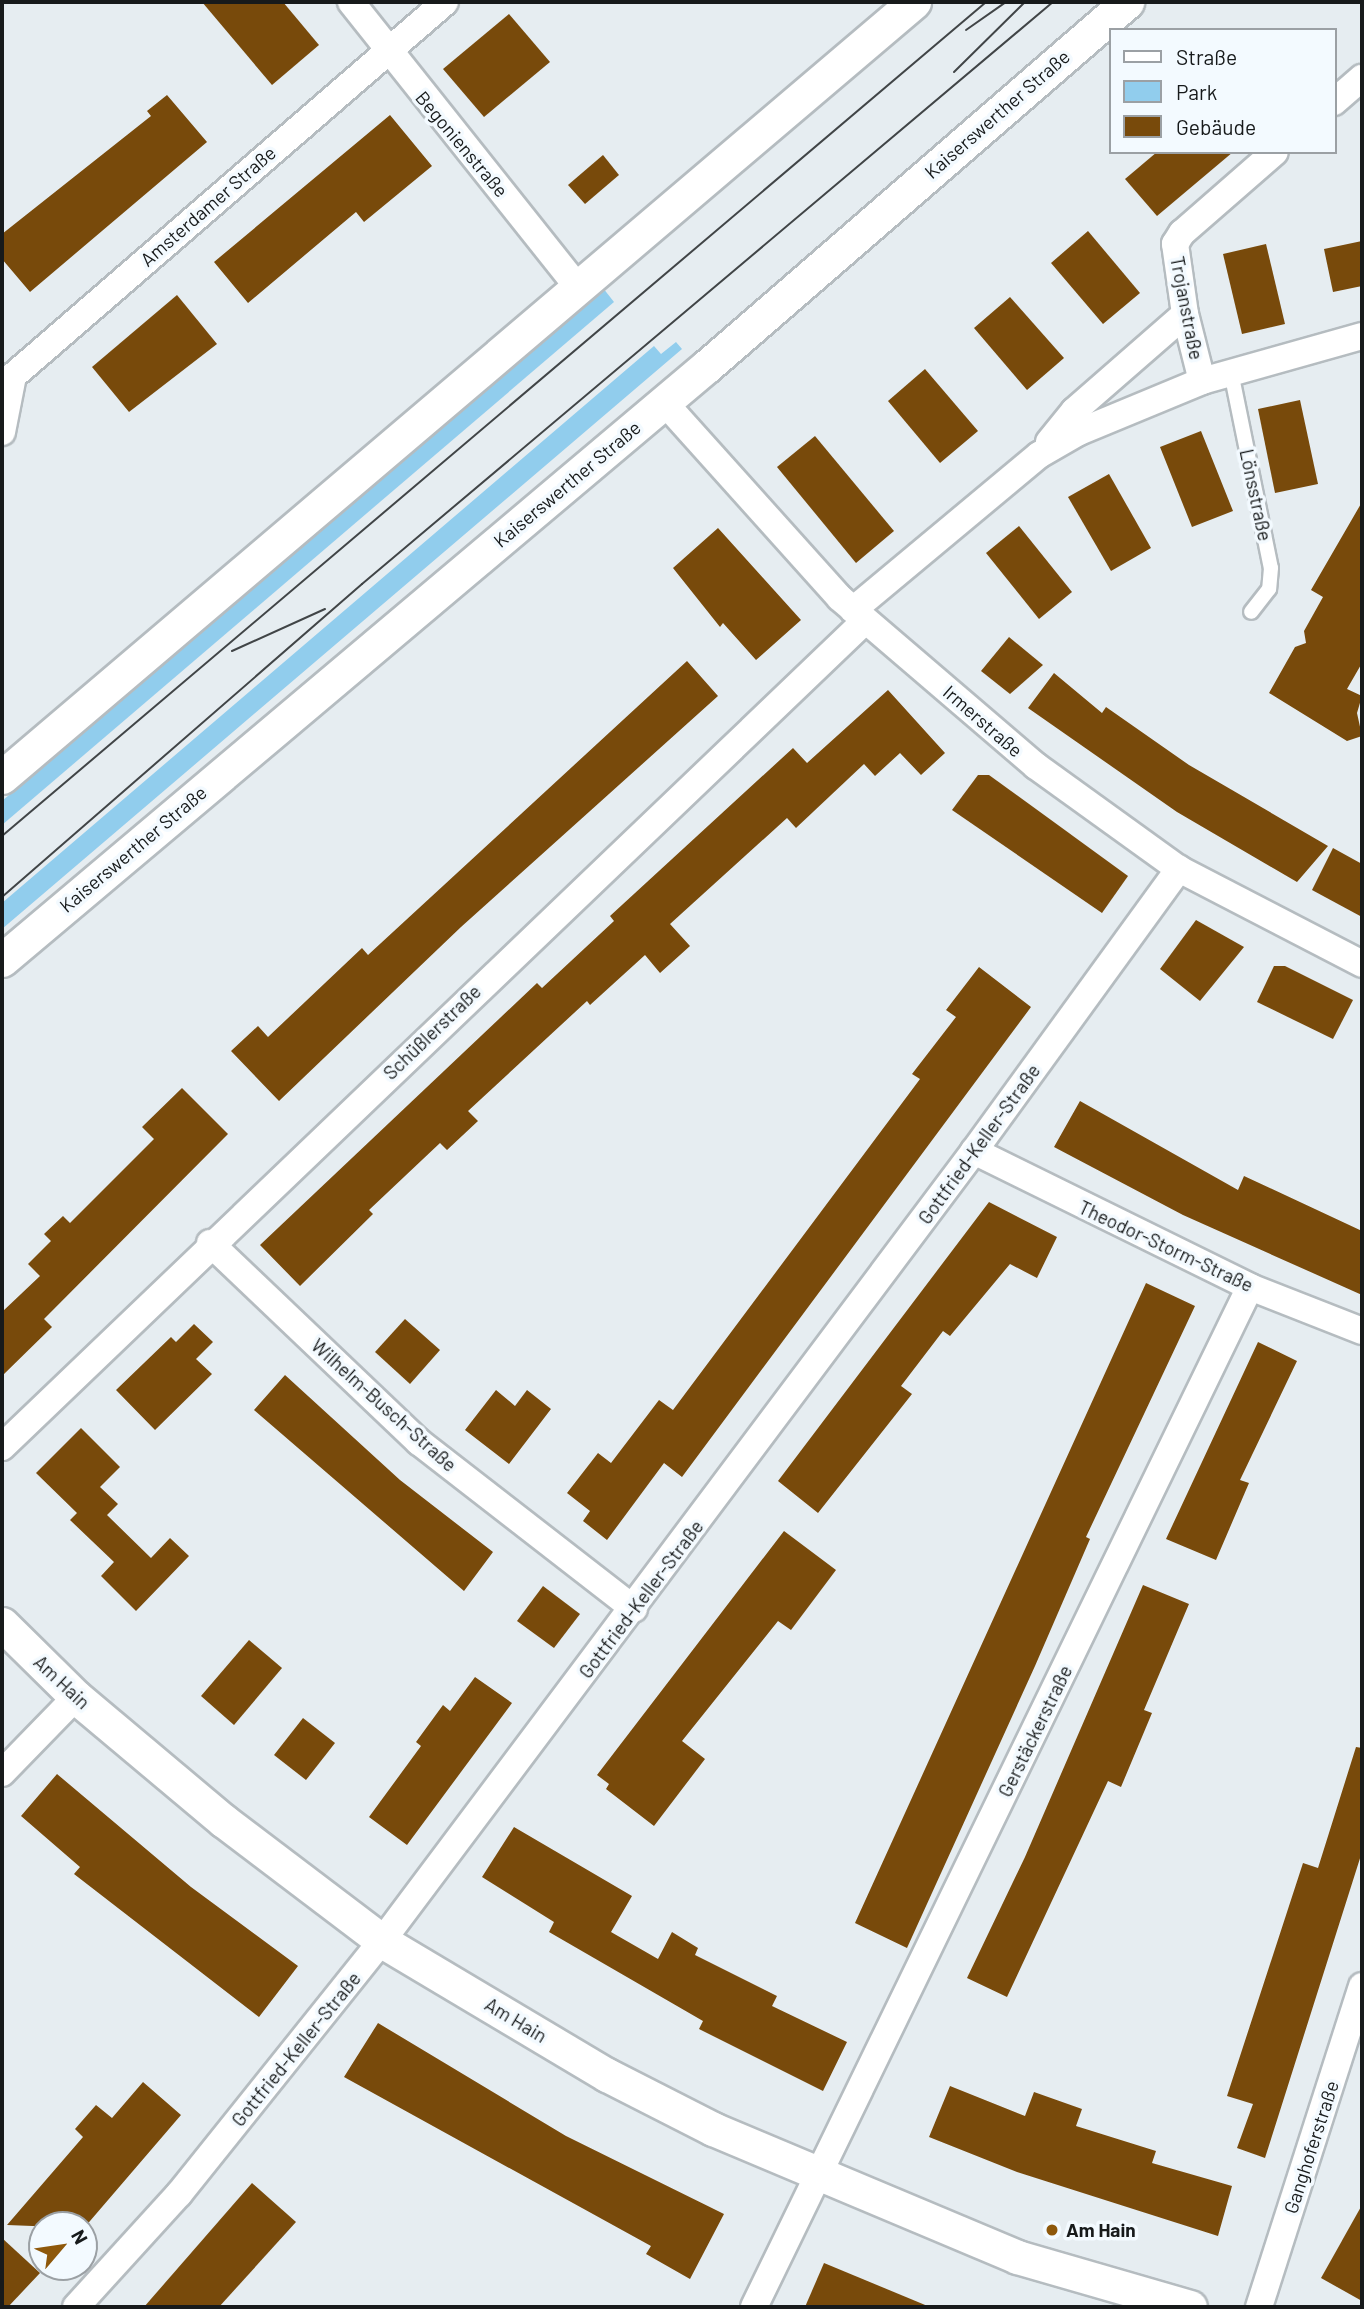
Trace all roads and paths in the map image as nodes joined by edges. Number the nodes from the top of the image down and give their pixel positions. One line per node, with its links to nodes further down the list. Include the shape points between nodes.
1 (351, 2): 5 (street, Begonienstraße)
2 (445, 2): 5 (street, Amsterdamer Straße)
3 (914, 2): 9 (street)
4 (1127, 2): 14 (street, Kaiserswerther Straße)
5 (389, 49): 9 (street, Begonienstraße, via 403,73); 15 (street, Amsterdamer Straße, via 13,376)
6 (1362, 78): 7 (street)
7 (1336, 100)
8 (1273, 154): 10 (street, Trojanstraße, via 1182,233 1174,259)
9 (576, 285): 19 (street)
10 (1185, 314): 13 (street, Trojanstraße); 16 (street, via 1074,411)
11 (1362, 336): 12 (street)
12 (1231, 372): 13 (street); 17 (lane, Lönsstraße, via 1271,568 1269,589)
13 (1202, 381): 16 (street, via 1079,432)
14 (664, 402): 18 (street, Irmerstraße); 21 (street, Kaiserswerther Straße)
15 (2, 430)
16 (1039, 454): 18 (street)
17 (1251, 612)
18 (859, 615): 20 (street, Irmerstraße, via 1036,766); 24 (street, Schüßlerstraße)
19 (2, 777)
20 (1179, 869): 22 (street, Irmerstraße); 23 (street, Gottfried-Keller-Straße)
21 (2, 960)
22 (1362, 964)
23 (974, 1152): 25 (street, Theodor-Storm-Straße); 28 (street, Gottfried-Keller-Straße)
24 (210, 1243): 27 (street, Schüßlerstraße); 28 (street, Wilhelm-Busch-Straße, via 419,1442)
25 (1251, 1287): 26 (street, Theodor-Storm-Straße); 34 (street, Gerstäckerstraße)
26 (1362, 1331)
27 (2, 1447)
28 (634, 1609): 32 (street, Gottfried-Keller-Straße)
29 (2, 1624): 30 (street, Am Hain)
30 (76, 1697): 31 (street); 32 (street, Am Hain, via 224,1821)
31 (2, 1773)
32 (382, 1941): 34 (street, Am Hain, via 607,2075); 35 (street, Gottfried-Keller-Straße, via 179,2194)
33 (1362, 1986): 38 (street, Ganghoferstraße)
34 (820, 2176): 36 (street, Gerstäckerstraße); 37 (street, Am Hain, via 1017,2257)
35 (76, 2307)
36 (754, 2307)
37 (1190, 2307)
38 (1259, 2307)

